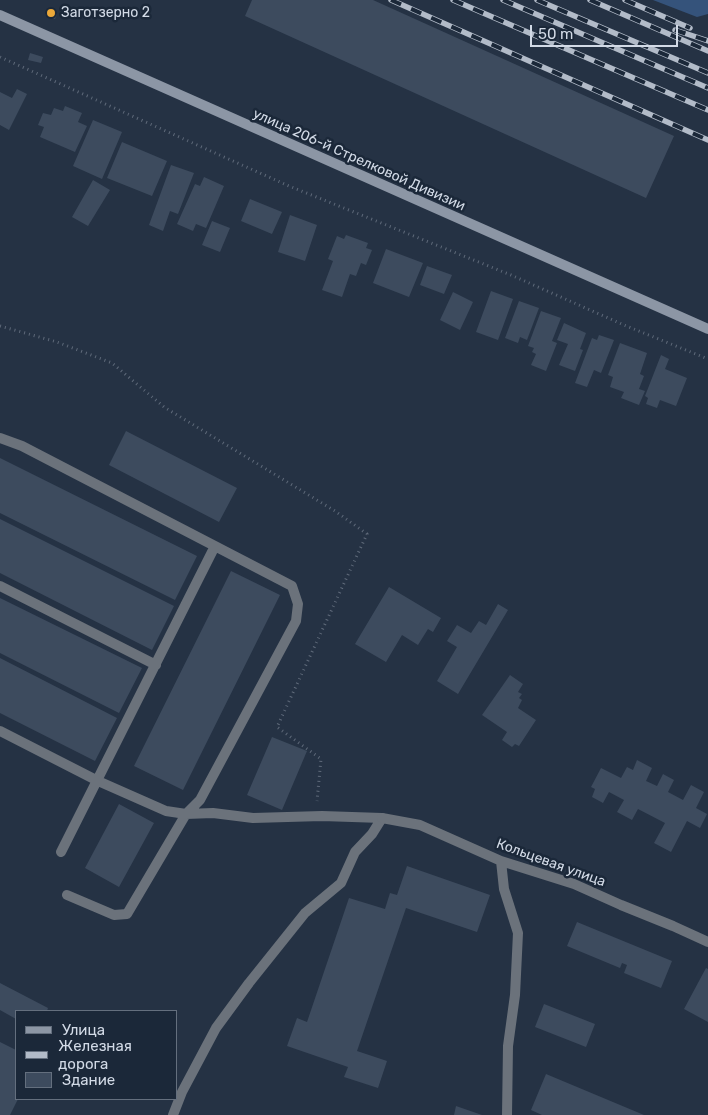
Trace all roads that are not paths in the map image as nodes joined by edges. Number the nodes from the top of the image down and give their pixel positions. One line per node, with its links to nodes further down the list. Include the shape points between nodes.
1 (0, 15): 2 (main road, улица 206-й Стрелковой Дивизии)
2 (708, 329)
3 (0, 438): 4 (street, via 22,446)
4 (215, 546): 6 (street); 9 (street, via 292,586 298,604 296,621 210,783)
5 (0, 586): 6 (street)
6 (156, 664): 8 (street)
7 (0, 731): 8 (street, Кольцевая улица)
8 (98, 781): 9 (street, Кольцевая улица, via 166,812); 11 (street)
9 (186, 814): 10 (street, Кольцевая улица, via 213,813 253,818); 13 (street, via 127,914 114,915)
10 (382, 818): 12 (street, Кольцевая улица, via 420,825); 15 (street, via 355,852 341,883 305,913 216,1028)
11 (61, 852)
12 (501, 861): 14 (street, Кольцевая улица, via 574,884); 16 (street, via 504,889 518,933 508,1046)
13 (67, 895)
14 (708, 942)
15 (173, 1115)
16 (507, 1115)

